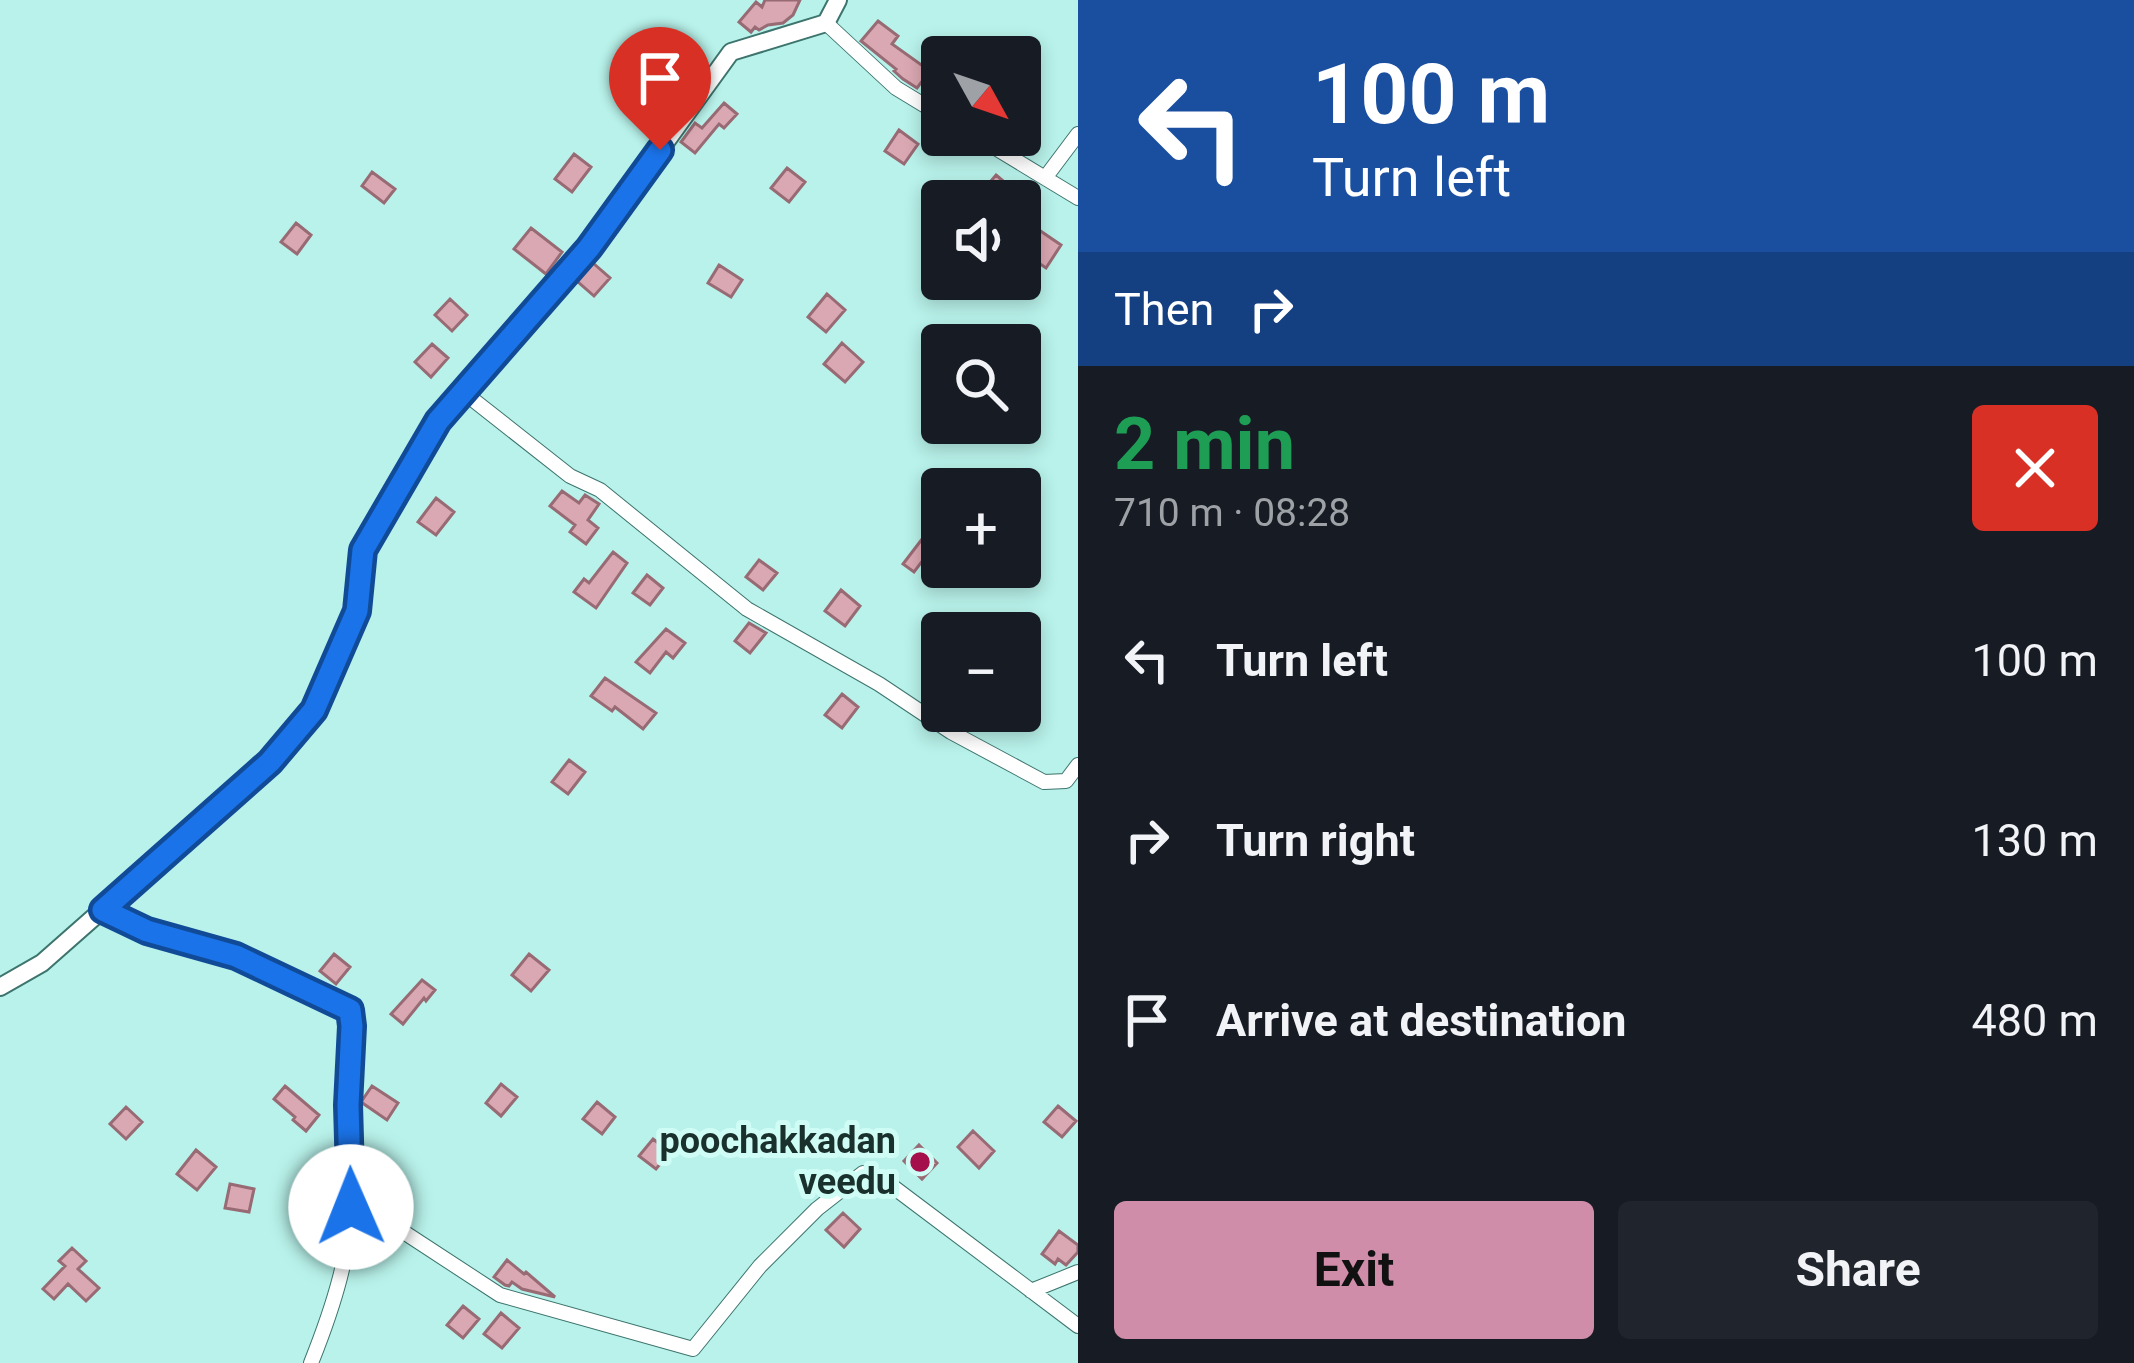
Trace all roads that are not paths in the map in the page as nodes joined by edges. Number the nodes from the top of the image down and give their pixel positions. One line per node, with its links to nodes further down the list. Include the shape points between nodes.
1 (838, 0): 2 (street)
2 (826, 23): 3 (street); 8 (street, via 731,52 589,248)
3 (921, 103)
4 (1078, 134): 6 (street)
5 (1009, 156): 6 (street)
6 (1046, 178): 7 (street)
7 (1078, 199)
8 (462, 391): 9 (street, via 748,609 1044,782 1066,781); 10 (street, via 363,550 357,611 314,710 270,762)
9 (1078, 765)
10 (103, 910): 11 (street); 12 (street, via 236,956 350,1010)
11 (0, 987)
12 (351, 1207): 14 (street, via 500,1295 693,1349 760,1266 863,1173 884,1180); 16 (street, via 346,1256)
13 (1078, 1272): 14 (street)
14 (1031, 1291): 15 (street)
15 (1078, 1326)
16 (311, 1363)

